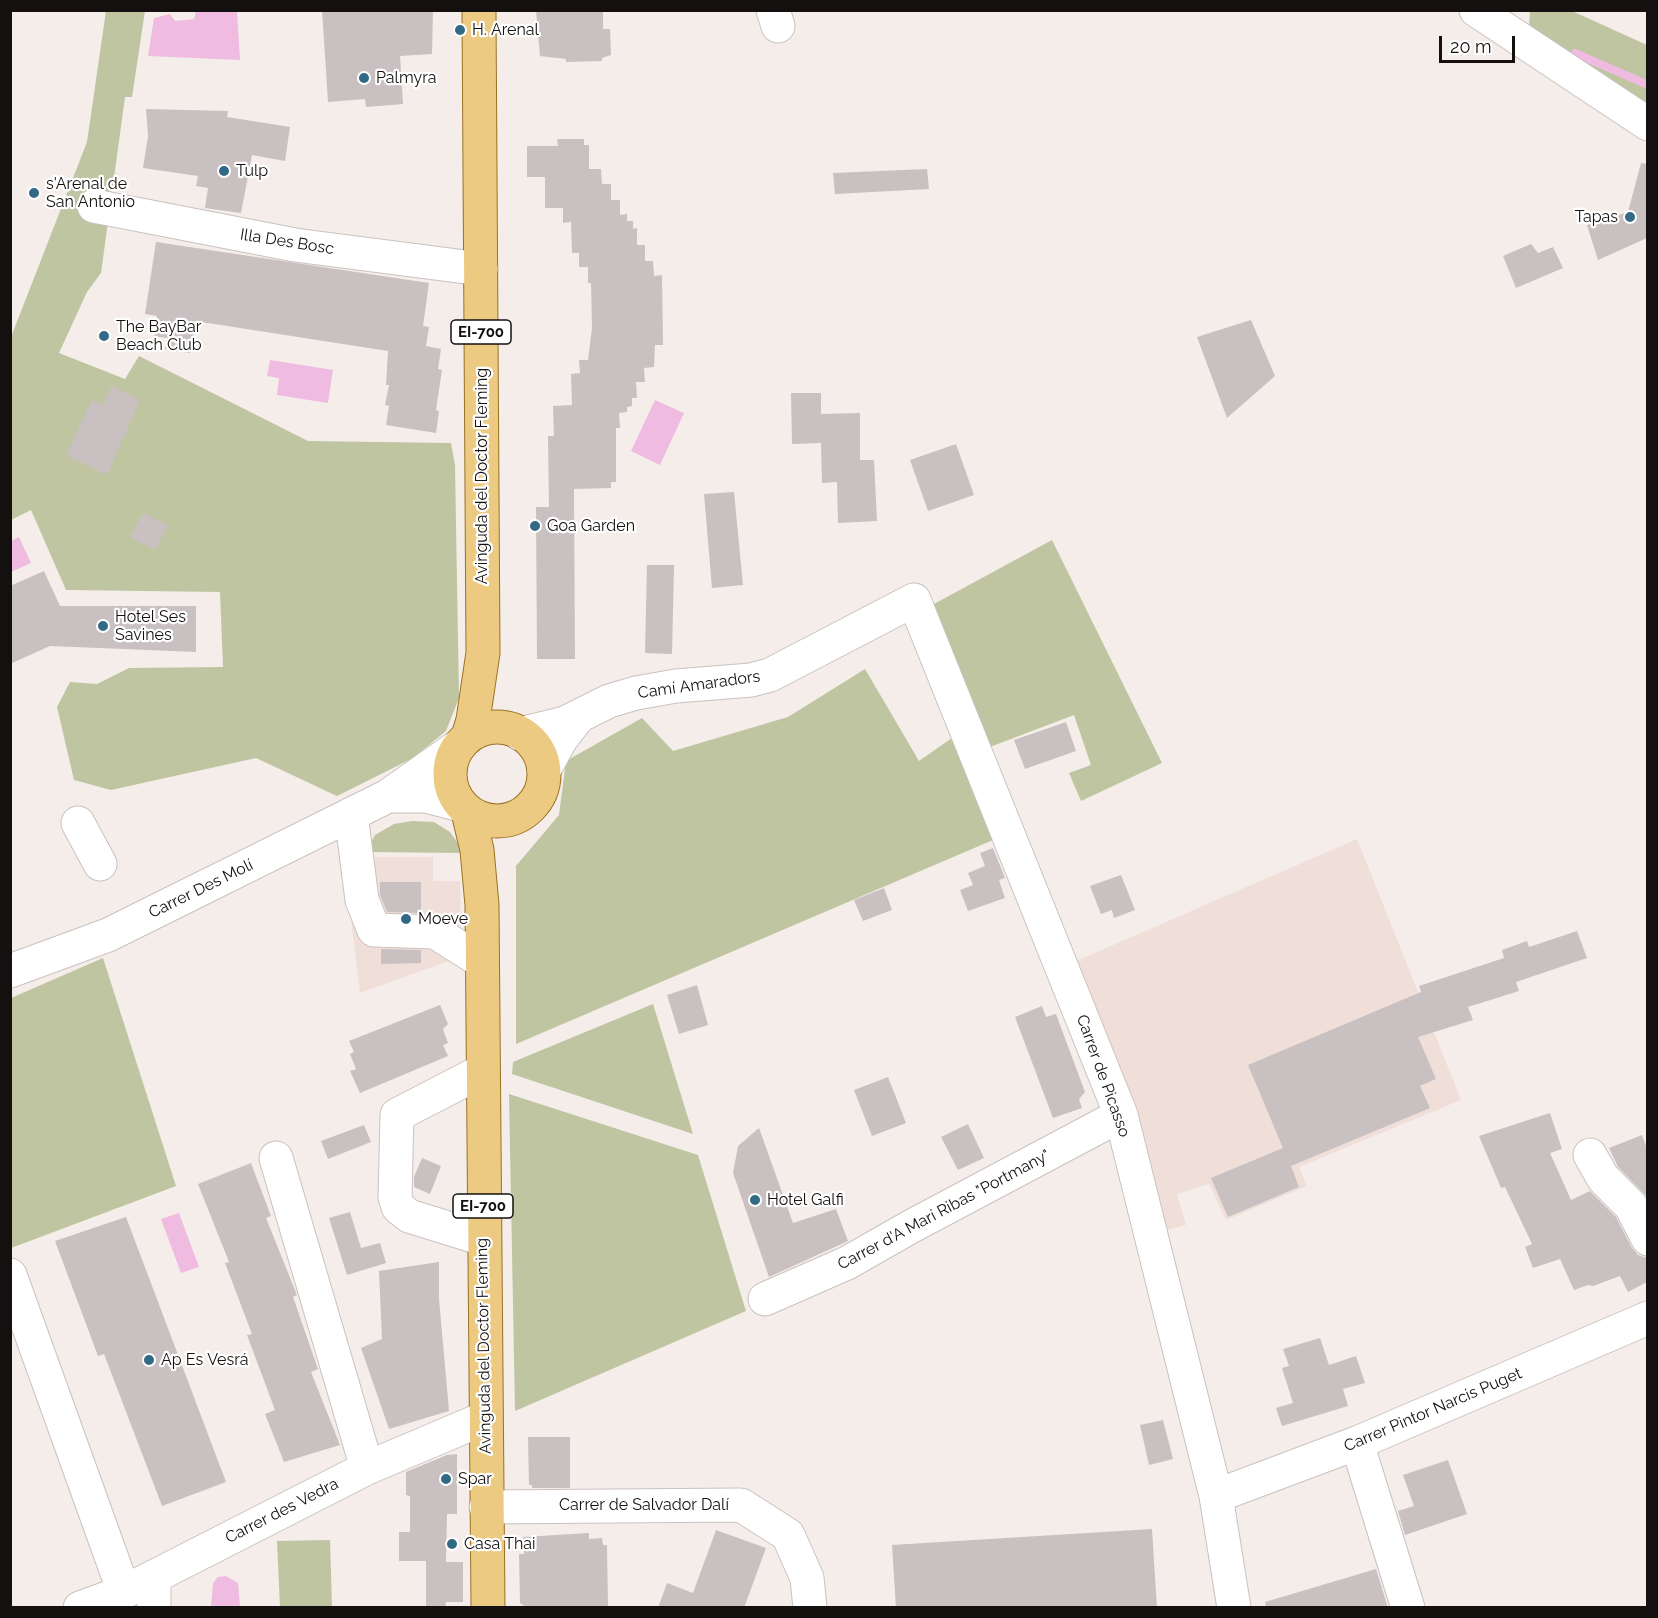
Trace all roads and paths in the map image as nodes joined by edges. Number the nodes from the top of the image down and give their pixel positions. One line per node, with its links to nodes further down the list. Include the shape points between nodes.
1 (479, 10): 5 (main road, Avinguda del Doctor Fleming / EI-700)
2 (1476, 10): 3 (street)
3 (1647, 124)
4 (94, 206): 5 (street, Illa Des Bosc, via 296,245)
5 (481, 269): 7 (main road, Avinguda del Doctor Fleming / EI-700)
6 (914, 600): 8 (street, Camí Amaradors, via 770,675 636,693); 22 (street, Carrer de Picasso)
7 (483, 653): 9 (main road, Avinguda del Doctor Fleming / EI-700, via 498,695); 10 (main road, Avinguda del Doctor Fleming / EI-700, via 475,708)
8 (579, 716): 9 (street, Camí Amaradors, via 552,727); 11 (street, Camí Amaradors)
9 (518, 732): 10 (main road, via 491,728); 11 (main road, Avinguda del Doctor Fleming / EI-700, via 536,747)
10 (464, 741): 12 (street, Carrer Des Molí); 13 (main road, Avinguda del Doctor Fleming / EI-700, via 452,759 450,775 453,791)
11 (544, 770): 15 (main road, via 543,783 531,807)
12 (388, 796): 13 (street, Carrer Des Molí, via 412,794); 14 (street, Carrer Des Molí)
13 (465, 809): 15 (main road, via 494,822); 18 (main road, Avinguda del Doctor Fleming / EI-700, via 477,850)
14 (351, 814): 19 (street, via 362,900 374,930 435,932); 20 (street, Carrer Des Molí, via 108,935)
15 (507, 820): 18 (main road, Avinguda del Doctor Fleming / EI-700)
16 (78, 823): 17 (street)
17 (100, 864)
18 (482, 905): 19 (main road, Avinguda del Doctor Fleming / EI-700)
19 (481, 961): 21 (main road, Avinguda del Doctor Fleming / EI-700)
20 (10, 971)
21 (482, 1071): 25 (main road, Avinguda del Doctor Fleming / EI-700); 25 (street, via 396,1114 395,1197 398,1207 409,1216)
22 (1121, 1115): 28 (street, Carrer d'A Marí Ribas "Portmany", via 847,1263); 33 (street, Carrer de Picasso)
23 (1590, 1155): 26 (street, via 1603,1178 1632,1206)
24 (276, 1158): 32 (street)
25 (483, 1239): 30 (main road, Avinguda del Doctor Fleming / EI-700)
26 (1647, 1239)
27 (10, 1275): 35 (street)
28 (765, 1299)
29 (1647, 1318): 31 (street, Carrer Pintor Narcis Puget)
30 (485, 1418): 32 (street, Carrer des Vedra); 34 (main road, Avinguda del Doctor Fleming / EI-700)
31 (1357, 1443): 33 (street, Carrer Pintor Narcis Puget); 41 (street)
32 (366, 1468): 36 (street, Carrer des Vedra)
33 (1216, 1496): 40 (street, Carrer de Picasso)
34 (486, 1507): 38 (main road, Avinguda del Doctor Fleming / EI-700); 39 (street, Carrer de Salvador Dalí, via 741,1505 788,1535 807,1578)
35 (124, 1592): 36 (street, Carrer des Vedra); 37 (street, Carrer des Vedra)
36 (154, 1592)
37 (80, 1608)
38 (488, 1608)
39 (810, 1608)
40 (1234, 1608)
41 (1408, 1608)

